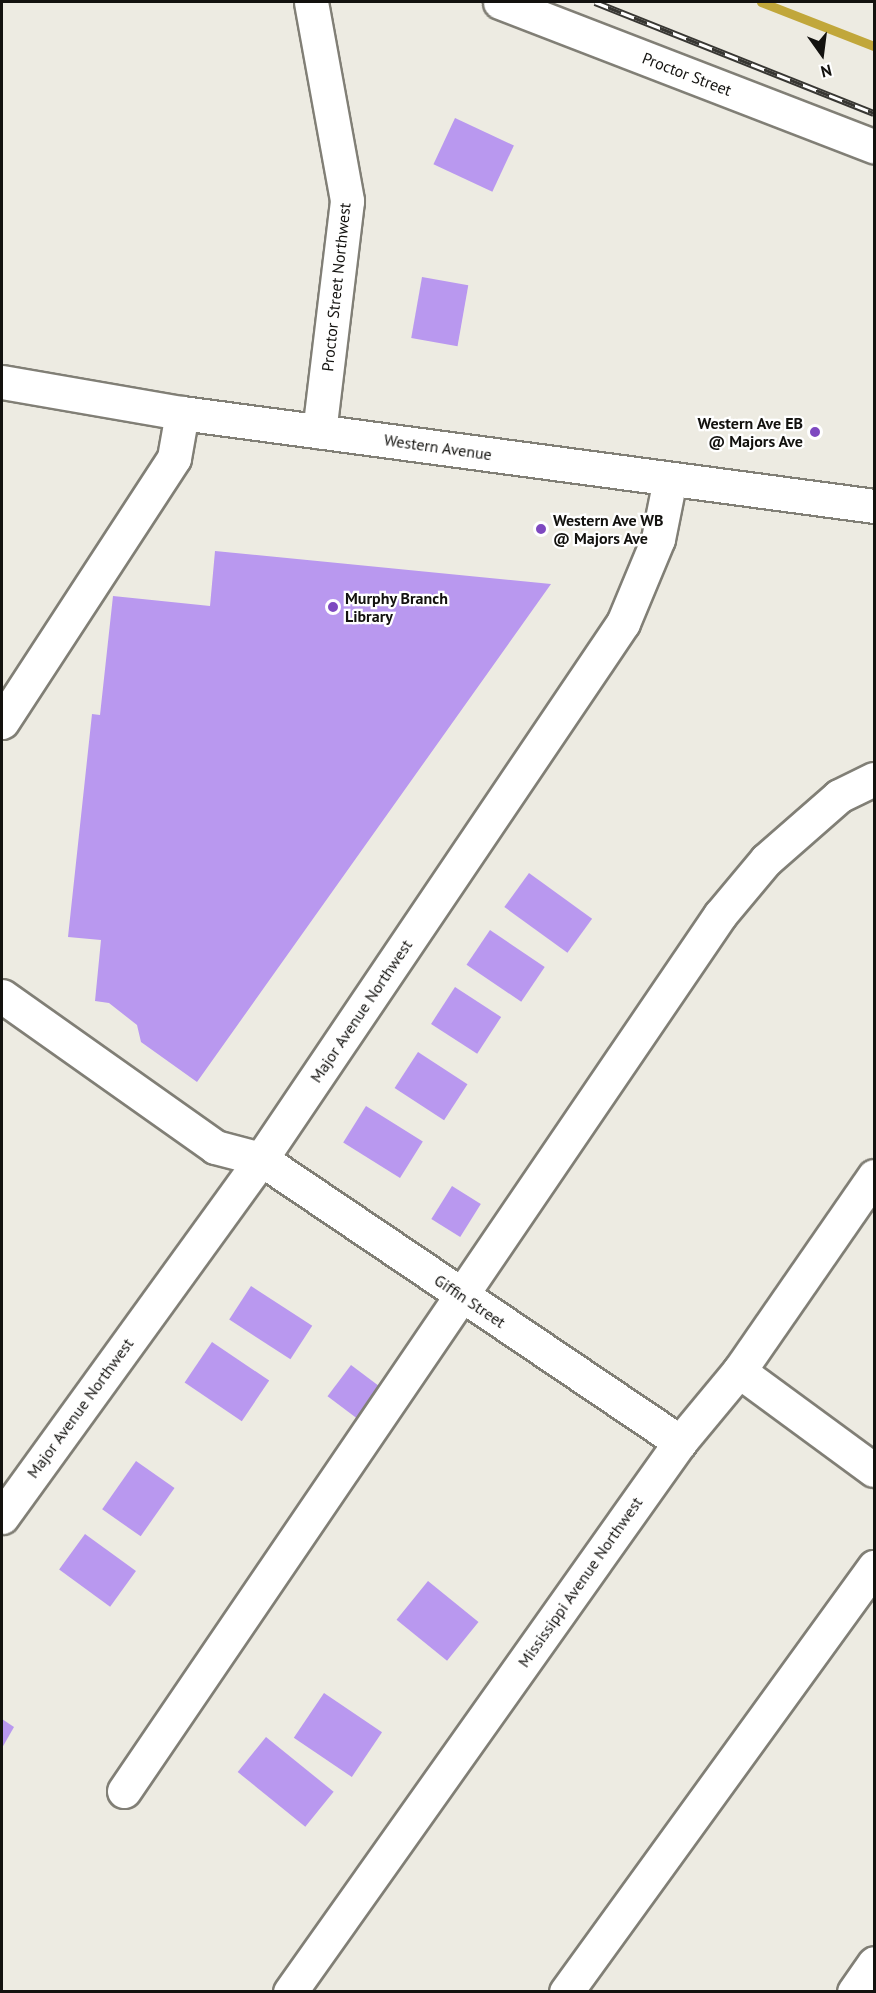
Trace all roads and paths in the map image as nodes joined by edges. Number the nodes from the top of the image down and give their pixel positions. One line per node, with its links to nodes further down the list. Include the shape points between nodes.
1 (311, 2): 6 (street, Proctor Street Northwest, via 347,201)
2 (500, 2): 3 (street, Proctor Street)
3 (874, 146)
4 (2, 382): 5 (street, Western Avenue)
5 (182, 413): 6 (street, Western Avenue); 9 (street, via 174,458)
6 (320, 431): 7 (street, Western Avenue)
7 (670, 480): 8 (street, Western Avenue); 12 (street, Major Avenue Northwest, via 658,539 623,623)
8 (874, 506)
9 (2, 722)
10 (874, 779): 14 (street, via 839,796 766,860 720,915)
11 (2, 996): 12 (street, Giffin Street, via 215,1147)
12 (261, 1159): 14 (street, Giffin Street); 18 (street, Major Avenue Northwest)
13 (874, 1176): 15 (street, Mississippi Avenue Northwest)
14 (462, 1295): 16 (street, Giffin Street); 20 (street)
15 (739, 1371): 16 (street, Mississippi Avenue Northwest); 17 (street)
16 (680, 1442): 22 (street, Mississippi Avenue Northwest)
17 (874, 1470)
18 (2, 1517)
19 (874, 1567): 23 (street)
20 (124, 1791)
21 (874, 1963): 24 (street)
22 (290, 1992)
23 (566, 1992)
24 (854, 1992)

